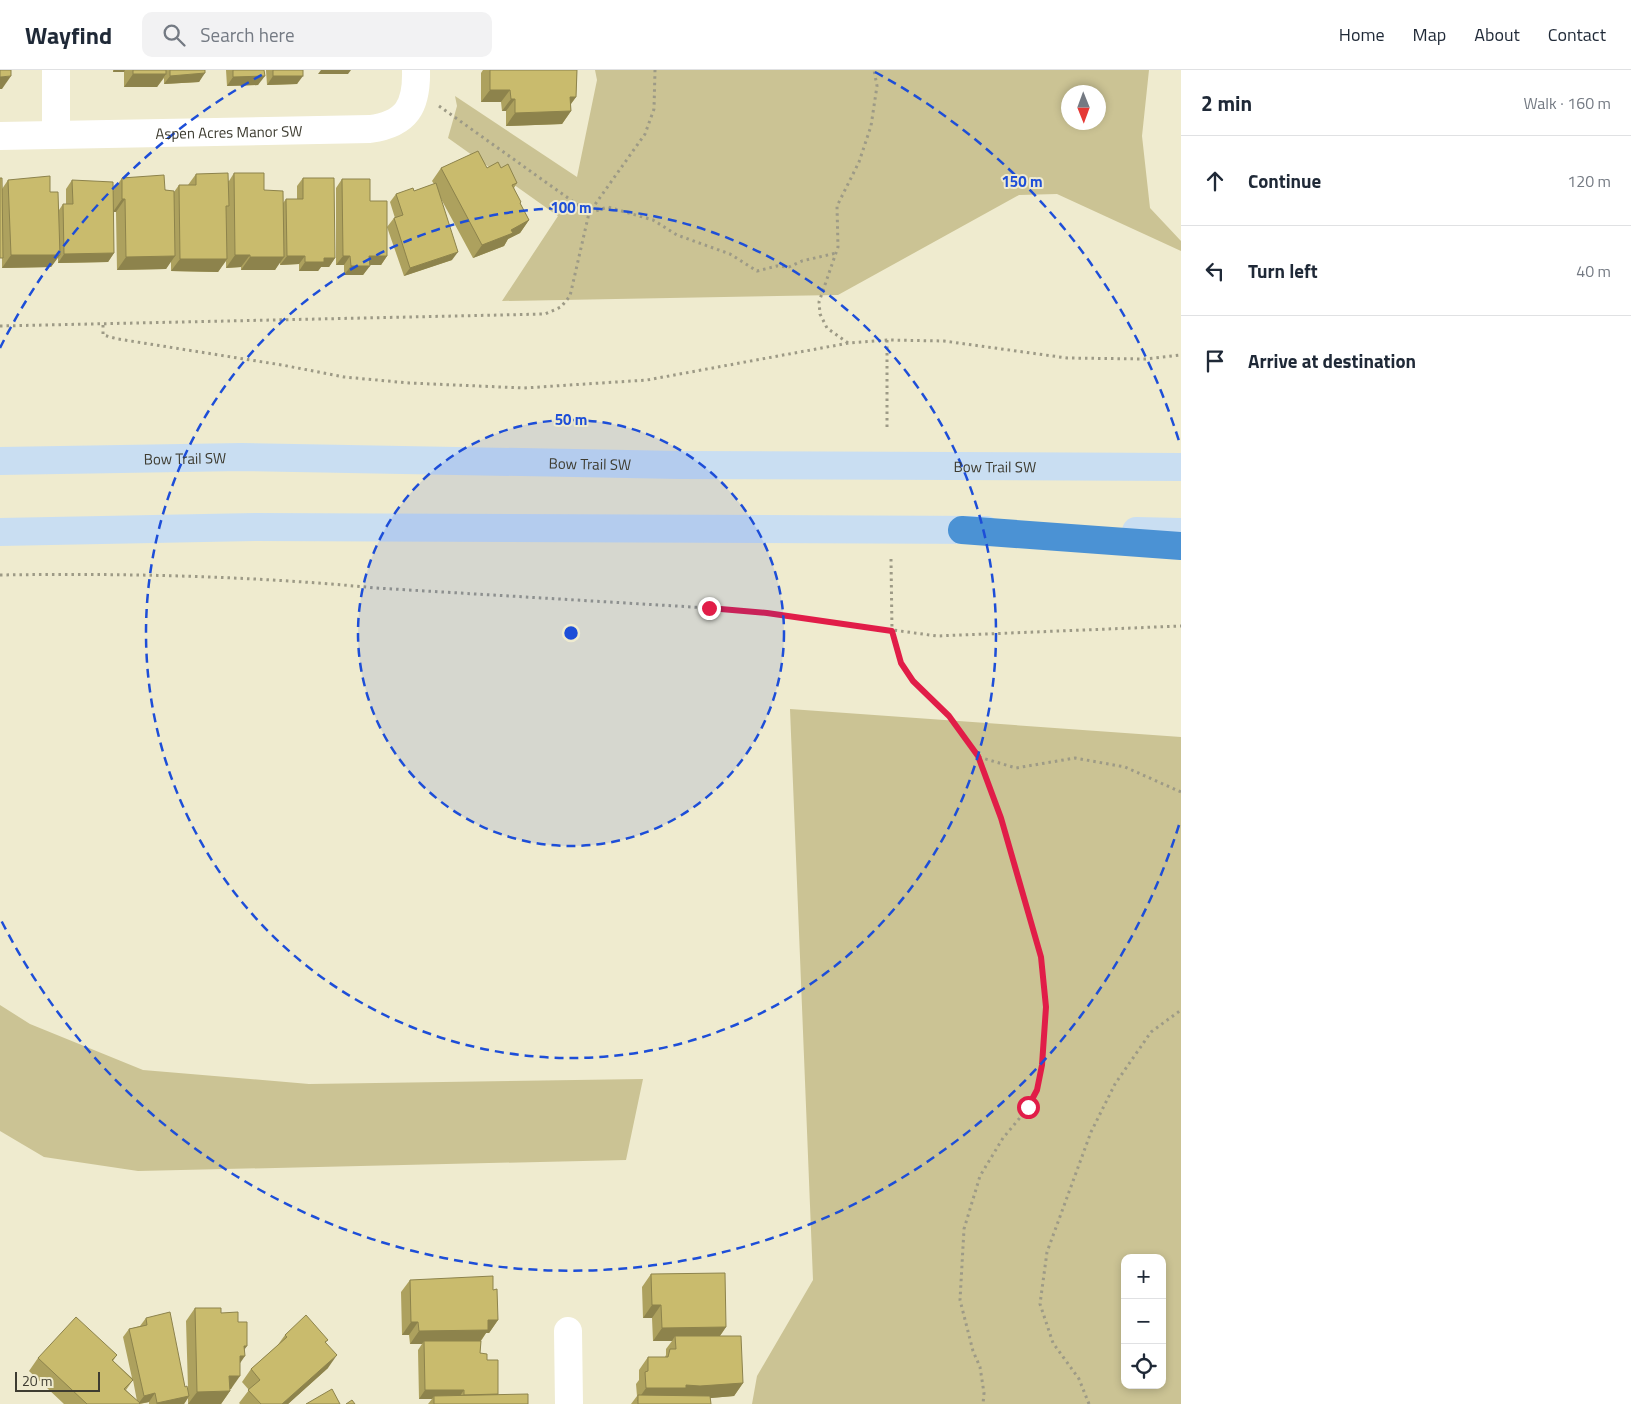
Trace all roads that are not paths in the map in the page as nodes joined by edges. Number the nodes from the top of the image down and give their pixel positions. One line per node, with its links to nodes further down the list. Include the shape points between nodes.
1 (56, 70): 3 (street)
2 (416, 80): 3 (street, Aspen Acres Manor SW, via 412,104 403,117 387,127)
3 (56, 134): 4 (street, Aspen Acres Manor SW)
4 (0, 136)
5 (0, 461): 6 (main road, Bow Trail SW, via 242,458 680,465)
6 (1181, 467)
7 (962, 530): 8 (main road, via 255,527); 9 (main road); 10 (highway)
8 (0, 532)
9 (1181, 532)
10 (1181, 546)
11 (568, 1331): 12 (street)
12 (569, 1404)

